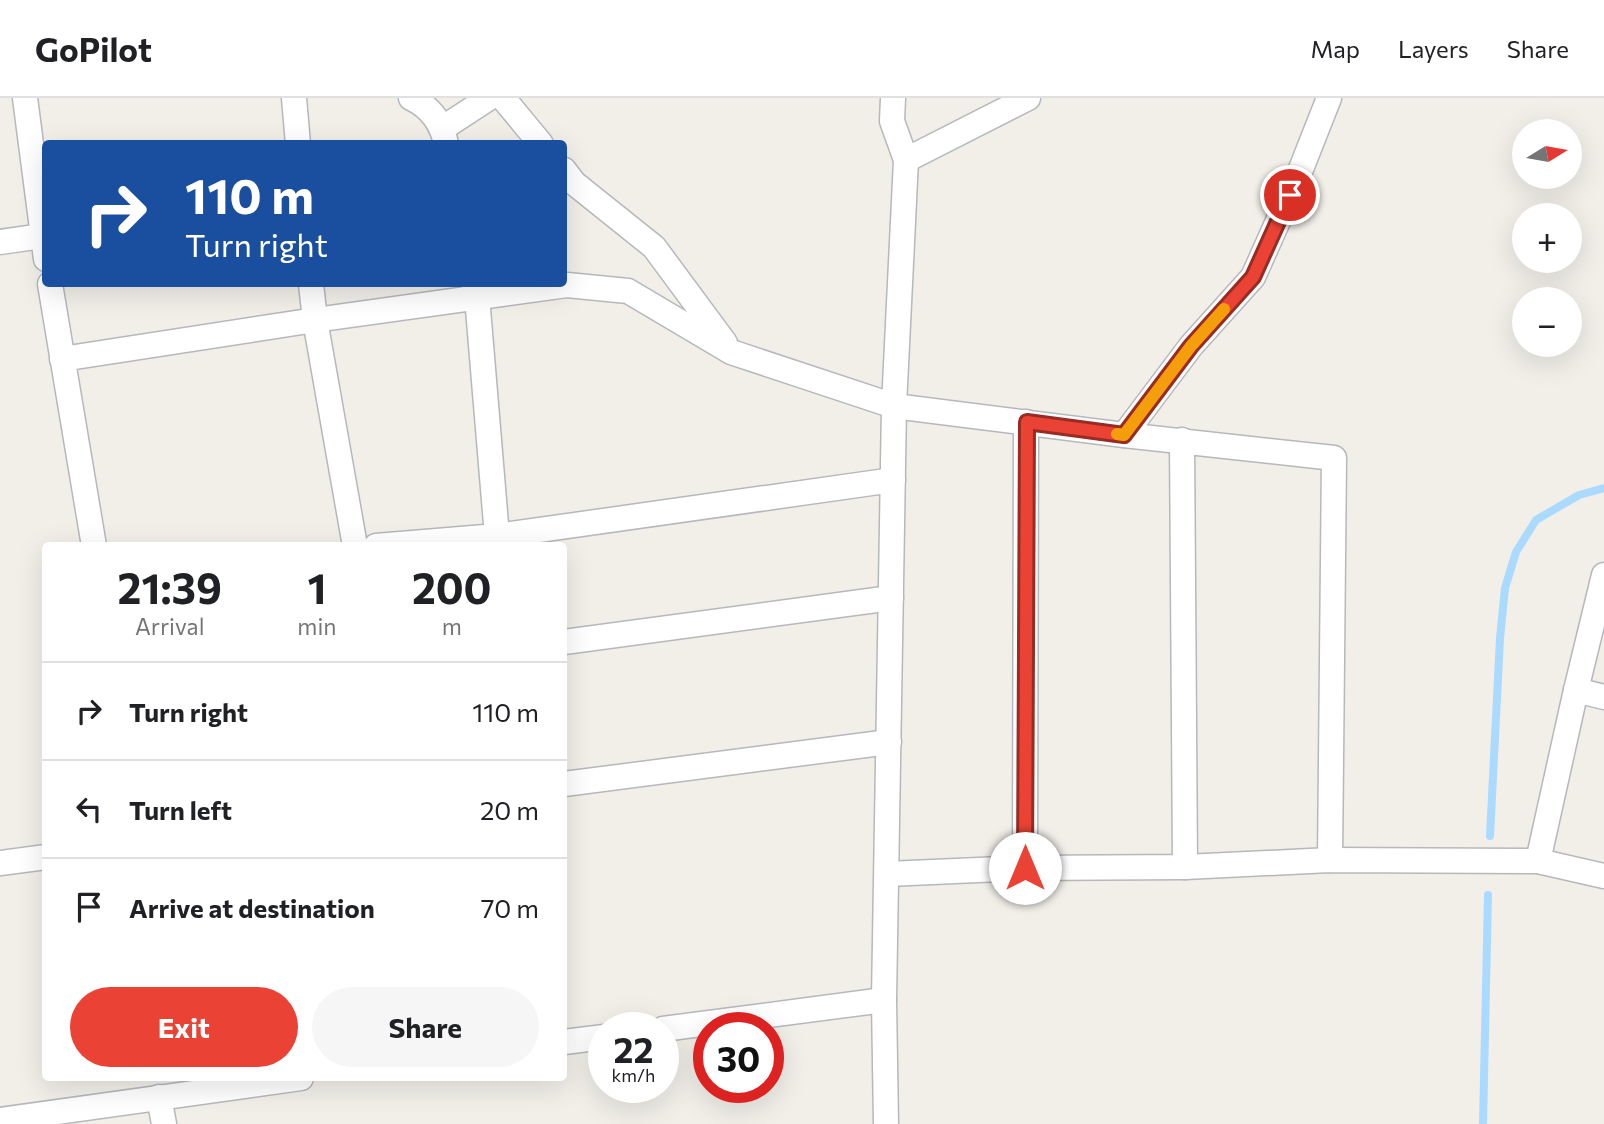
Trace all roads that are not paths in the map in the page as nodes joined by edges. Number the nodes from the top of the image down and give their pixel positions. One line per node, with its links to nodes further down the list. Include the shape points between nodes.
1 (25, 98): 14 (street)
2 (294, 98): 10 (street)
3 (411, 98): 9 (street, via 423,103)
4 (489, 98): 9 (street)
5 (503, 98): 11 (street)
6 (893, 98): 12 (street, via 892,121)
7 (1028, 98): 12 (street)
8 (1329, 98): 27 (street, via 1253,277 1191,346)
9 (445, 136)
10 (299, 140)
11 (538, 140)
12 (906, 160): 25 (street)
13 (567, 174): 23 (street, via 654,247)
14 (42, 231)
15 (0, 242): 16 (street)
16 (42, 247)
17 (567, 285): 23 (street, via 628,291)
18 (50, 287): 24 (street)
19 (311, 287): 22 (street)
20 (530, 287): 21 (street)
21 (475, 290): 22 (street); 30 (street)
22 (315, 320): 24 (street); 32 (street)
23 (732, 352): 25 (street)
24 (62, 359): 31 (street)
25 (894, 406): 26 (street); 29 (street)
26 (1027, 422): 27 (street); 46 (street)
27 (1124, 435): 28 (street)
28 (1182, 440): 42 (street, via 1334,458); 45 (street)
29 (893, 481): 30 (street); 35 (street)
30 (497, 536): 33 (street)
31 (93, 542)
32 (354, 542)
33 (424, 542)
34 (1604, 575): 37 (street)
35 (891, 598): 36 (street); 39 (street)
36 (567, 642)
37 (1576, 690): 38 (street); 43 (street)
38 (1604, 697)
39 (889, 742): 40 (street); 47 (street)
40 (567, 784)
41 (42, 858): 44 (street)
42 (1331, 860): 43 (street); 45 (street)
43 (1538, 861): 48 (street)
44 (0, 863)
45 (1185, 866): 46 (street)
46 (1025, 868): 47 (street)
47 (887, 874): 49 (street)
48 (1604, 876)
49 (884, 1000): 50 (street); 57 (street)
50 (679, 1027)
51 (588, 1039): 52 (street)
52 (567, 1042)
53 (267, 1081): 54 (street)
54 (168, 1090): 55 (street); 56 (street)
55 (0, 1120)
56 (163, 1124)
57 (886, 1124)

